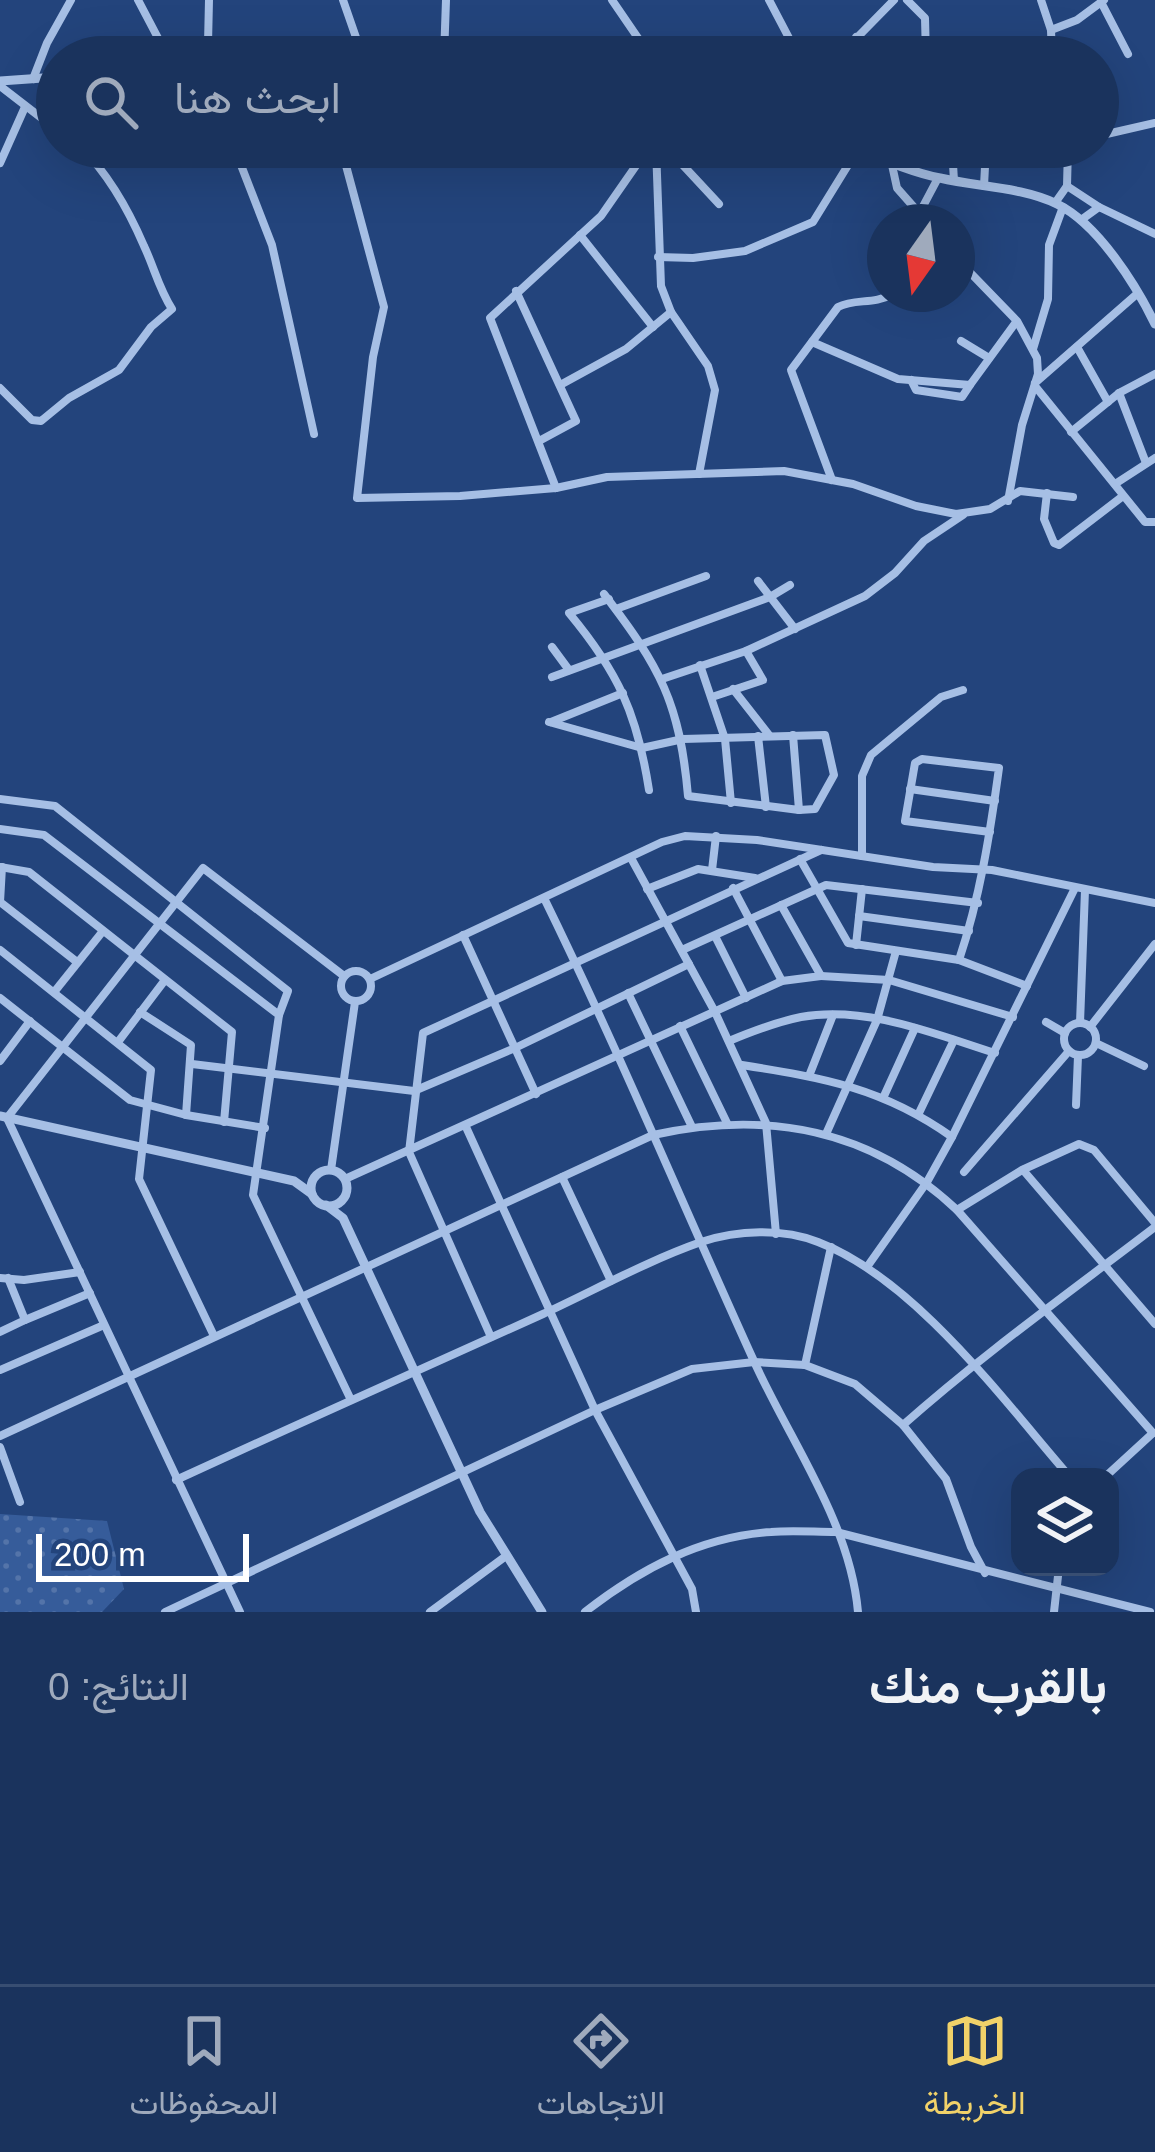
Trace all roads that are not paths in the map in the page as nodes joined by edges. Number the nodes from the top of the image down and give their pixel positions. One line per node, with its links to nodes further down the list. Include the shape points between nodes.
1 (71, 0): 13 (street)
2 (138, 0): 14 (street)
3 (209, 0): 15 (street)
4 (343, 0): 16 (street)
5 (446, 0): 17 (street)
6 (612, 0): 18 (street)
7 (769, 0): 19 (street)
8 (894, 0): 20 (street)
9 (907, 0): 21 (street, via 926,18)
10 (1041, 0): 12 (street)
11 (1102, 1): 12 (street); 23 (street)
12 (1051, 30): 22 (street)
13 (51, 36)
14 (157, 36)
15 (208, 36)
16 (356, 36)
17 (444, 36)
18 (637, 36)
19 (788, 36)
20 (856, 36)
21 (926, 36)
22 (1051, 36)
23 (1119, 36)
24 (1119, 37): 25 (street)
25 (1127, 54)
26 (36, 72): 27 (street)
27 (33, 80): 28 (street); 29 (street)
28 (36, 80)
29 (0, 83): 30 (street)
30 (25, 107): 31 (street); 34 (street)
31 (36, 115)
32 (1154, 127): 33 (street)
33 (1119, 133)
34 (0, 163)
35 (99, 168): 78 (street, via 172,309 119,370 40,422)
36 (242, 168): 82 (street, via 272,245)
37 (347, 168): 88 (street, via 384,307 357,498)
38 (637, 168): 58 (street)
39 (653, 168): 59 (street)
40 (686, 168): 51 (street)
41 (844, 168): 59 (street, via 813,222 745,251)
42 (893, 168): 52 (street)
43 (903, 168): 47 (street)
44 (953, 168): 48 (street)
45 (985, 168): 49 (street)
46 (1067, 168): 50 (street)
47 (938, 178): 48 (street); 53 (street)
48 (954, 181): 49 (street)
49 (984, 186): 54 (street)
50 (1067, 186): 54 (street); 55 (street)
51 (719, 204)
52 (912, 204)
53 (924, 204)
54 (1059, 205): 56 (street); 71 (street)
55 (1099, 207): 56 (street); 57 (street)
56 (1081, 220): 62 (street)
57 (1155, 234)
58 (580, 235): 61 (street); 67 (street)
59 (658, 257): 64 (street)
60 (975, 278): 66 (street)
61 (516, 291): 76 (street); 83 (street, via 490,318)
62 (1138, 293): 65 (street); 70 (street)
63 (867, 302): 69 (street, via 843,304)
64 (670, 312): 67 (street); 85 (street, via 716,390)
65 (1154, 320)
66 (1017, 321): 71 (street); 72 (street)
67 (653, 327): 76 (street)
68 (961, 341): 72 (street)
69 (812, 342): 74 (street); 86 (street, via 790,373)
70 (1076, 347): 75 (street); 80 (street)
71 (1033, 349): 75 (street)
72 (989, 358): 77 (street)
73 (1155, 374): 79 (street)
74 (911, 380): 77 (street); 77 (street, via 916,391 949,397 962,397)
75 (1034, 384): 81 (street); 92 (street)
76 (562, 385): 83 (street, via 576,421)
77 (970, 385)
78 (0, 388)
79 (1119, 393): 80 (street); 84 (street)
80 (1108, 402): 81 (street)
81 (1072, 432): 87 (street)
82 (314, 434)
83 (539, 441): 88 (street)
84 (1150, 461): 87 (street)
85 (698, 474): 86 (street, via 784,471); 88 (street)
86 (833, 482): 93 (street)
87 (1115, 484): 90 (street)
88 (556, 488)
89 (1047, 494): 90 (street, via 1045,522 1059,545); 91 (street); 92 (street, via 1020,491)
90 (1123, 496): 94 (street, via 1147,524)
91 (1073, 497)
92 (1008, 502): 93 (street)
93 (964, 514): 100 (street, via 876,590)
94 (1155, 522)
95 (706, 576): 99 (street)
96 (758, 580): 98 (street)
97 (790, 585): 98 (street)
98 (770, 597): 100 (street); 101 (street)
99 (616, 609): 101 (street); 104 (street, via 606,597 568,613)
100 (795, 629): 103 (street)
101 (642, 643): 104 (street); 108 (street)
102 (552, 647): 106 (street)
103 (746, 651): 105 (street); 109 (street, via 763,680)
104 (605, 657): 106 (street); 111 (street)
105 (700, 665): 108 (street); 112 (street)
106 (569, 670): 107 (street)
107 (552, 677)
108 (662, 679): 117 (street)
109 (733, 689): 112 (street); 115 (street)
110 (963, 690): 130 (street, via 941,698 871,755 862,776)
111 (623, 693): 118 (street); 118 (street, via 549,722)
112 (712, 698): 116 (street)
113 (794, 735): 115 (street); 125 (street); 125 (street, via 825,735 834,775 814,809)
114 (758, 736): 115 (street); 116 (street); 124 (street)
115 (770, 736)
116 (724, 737): 117 (street); 123 (street)
117 (683, 739): 118 (street); 123 (street, via 688,796)
118 (642, 748): 120 (street)
119 (910, 789): 122 (street); 122 (street, via 922,759 999,768); 127 (street, via 905,821)
120 (649, 790)
121 (0, 799): 143 (street, via 55,806)
122 (994, 801): 127 (street)
123 (731, 803): 124 (street)
124 (766, 806): 125 (street)
125 (799, 810)
126 (0, 829): 150 (street, via 44,835)
127 (990, 832): 135 (street)
128 (716, 836): 129 (street); 131 (street, via 685,836); 134 (street)
129 (821, 850): 130 (street); 132 (street)
130 (862, 856): 135 (street)
131 (631, 858): 138 (street); 142 (street)
132 (800, 859): 136 (street); 139 (street)
133 (1, 867): 151 (street, via 29,872); 162 (street, via 0,902)
134 (712, 870): 136 (street); 138 (street)
135 (985, 870): 141 (street); 144 (street)
136 (756, 878): 137 (street)
137 (733, 888): 148 (street); 149 (street)
138 (647, 889): 149 (street)
139 (815, 889): 140 (street); 146 (street); 156 (street)
140 (862, 889): 144 (street); 147 (street)
141 (1080, 889): 145 (street); 171 (street); 188 (street)
142 (544, 898): 153 (street); 163 (street)
143 (177, 903): 150 (street); 165 (street, via 203,868); 183 (street, via 288,991)
144 (978, 903): 152 (street)
145 (1155, 903)
146 (781, 905): 148 (street); 166 (street)
147 (859, 916): 152 (street); 156 (street)
148 (750, 919): 154 (street); 170 (street)
149 (666, 920): 158 (street); 163 (street)
150 (159, 924): 160 (street); 183 (street)
151 (103, 931): 160 (street); 162 (street)
152 (969, 931): 161 (street)
153 (463, 935): 168 (street); 176 (street)
154 (716, 936): 158 (street); 175 (street)
155 (1155, 944): 188 (street)
156 (856, 945): 159 (street)
157 (0, 950): 172 (street)
158 (682, 950): 164 (street)
159 (896, 951): 161 (street); 169 (street)
160 (136, 956): 167 (street); 182 (street)
161 (959, 960): 171 (street)
162 (77, 962): 172 (street)
163 (576, 964): 176 (street); 178 (street)
164 (689, 964): 173 (street); 180 (street)
165 (344, 976): 168 (street, via 358,970); 177 (street, via 341,990)
166 (820, 976): 169 (street); 170 (street)
167 (165, 980): 179 (street); 206 (street, via 232,1032)
168 (370, 980): 177 (street, via 369,995)
169 (889, 980): 184 (street); 185 (street)
170 (782, 981): 175 (street)
171 (1027, 986): 184 (street)
172 (55, 992): 182 (street)
173 (628, 993): 178 (street); 192 (street)
174 (0, 998): 186 (street)
175 (746, 998): 180 (street)
176 (494, 1001): 198 (street); 211 (street, via 423,1033)
177 (355, 1002): 210 (street)
178 (596, 1010): 198 (street); 201 (street)
179 (140, 1012): 195 (street); 203 (street, via 191,1045)
180 (715, 1012): 189 (street); 194 (street)
181 (833, 1015): 185 (street); 194 (street, via 770,1024); 208 (street)
182 (86, 1016): 195 (street); 197 (street)
183 (279, 1016): 207 (street)
184 (1013, 1017): 199 (street)
185 (877, 1020): 190 (street); 209 (street)
186 (30, 1021): 197 (street); 202 (street)
187 (1046, 1022): 191 (street)
188 (1085, 1025): 191 (street); 196 (street)
189 (680, 1026): 192 (street); 220 (street)
190 (915, 1028): 193 (street); 213 (street)
191 (1065, 1033): 200 (street)
192 (651, 1040): 201 (street); 223 (street)
193 (954, 1040): 199 (street); 216 (street)
194 (729, 1041): 204 (street)
195 (118, 1042): 215 (street, via 151,1070)
196 (1096, 1043): 200 (street); 205 (street)
197 (63, 1047): 215 (street); 218 (street)
198 (515, 1048): 211 (street); 212 (street)
199 (994, 1053): 227 (street)
200 (1074, 1053): 214 (street); 233 (street)
201 (617, 1057): 212 (street); 226 (street)
202 (0, 1061)
203 (192, 1064): 206 (street); 217 (street)
204 (742, 1065): 208 (street); 221 (street)
205 (1144, 1066)
206 (231, 1070): 207 (street); 219 (street)
207 (272, 1073): 210 (street); 224 (street)
208 (809, 1076): 209 (street)
209 (849, 1083): 213 (street); 225 (street)
210 (343, 1084): 211 (street); 230 (street)
211 (414, 1091): 229 (street)
212 (536, 1094): 222 (street)
213 (884, 1096): 216 (street)
214 (1076, 1105)
215 (147, 1106): 217 (street); 228 (street)
216 (919, 1113): 227 (street)
217 (186, 1115): 219 (street)
218 (3, 1117): 228 (street); 253 (street)
219 (224, 1122): 224 (street)
220 (728, 1123): 221 (street); 223 (street)
221 (766, 1123): 225 (street); 247 (street)
222 (466, 1127): 229 (street); 241 (street)
223 (692, 1127): 226 (street)
224 (265, 1128): 232 (street)
225 (826, 1134): 238 (street)
226 (653, 1135): 235 (street); 248 (street)
227 (952, 1137): 238 (street)
228 (141, 1147): 232 (street); 264 (street, via 139,1179)
229 (409, 1152): 236 (street); 246 (street)
230 (331, 1170): 234 (street); 236 (street)
231 (1022, 1170): 243 (street); 245 (street, via 1070,1146 1088,1146); 250 (street)
232 (256, 1172): 237 (street); 257 (street, via 253,1195)
233 (964, 1172)
234 (316, 1175): 237 (street); 239 (street)
235 (562, 1177): 241 (street); 255 (street)
236 (345, 1180): 240 (street)
237 (294, 1181): 239 (street)
238 (927, 1182): 243 (street); 252 (street)
239 (312, 1194): 242 (street)
240 (345, 1196): 242 (street); 244 (street)
241 (501, 1204): 246 (street); 258 (street)
242 (326, 1205): 244 (street)
243 (957, 1210): 259 (street)
244 (343, 1218): 251 (street)
245 (1155, 1225): 250 (street)
246 (445, 1230): 251 (street); 265 (street)
247 (776, 1234): 248 (street); 249 (street)
248 (703, 1242): 255 (street); 266 (street)
249 (831, 1247): 252 (street); 268 (street)
250 (1104, 1266): 259 (street); 261 (street)
251 (366, 1267): 257 (street); 270 (street)
252 (867, 1267): 267 (street)
253 (80, 1272): 254 (street); 256 (street)
254 (4, 1278): 260 (street)
255 (611, 1280): 258 (street)
256 (89, 1293): 260 (street); 262 (street)
257 (300, 1298): 264 (street); 272 (street)
258 (550, 1310): 265 (street); 273 (street)
259 (1048, 1311): 267 (street); 275 (street)
260 (25, 1320): 263 (street)
261 (1155, 1324)
262 (104, 1325): 269 (street); 271 (street)
263 (0, 1332)
264 (214, 1336): 271 (street)
265 (491, 1337): 270 (street)
266 (754, 1362): 268 (street); 273 (street, via 692,1369); 283 (street)
267 (972, 1364): 274 (street); 278 (street)
268 (805, 1366): 274 (street, via 855,1384)
269 (0, 1370)
270 (413, 1371): 272 (street); 280 (street)
271 (127, 1375): 276 (street); 281 (street)
272 (350, 1400): 281 (street)
273 (596, 1410): 280 (street); 284 (street)
274 (903, 1425): 286 (street, via 946,1479)
275 (1154, 1432): 279 (street)
276 (0, 1436)
277 (0, 1448): 282 (street)
278 (1062, 1468)
279 (1115, 1468)
280 (460, 1471): 285 (street); 288 (street)
281 (176, 1480): 288 (street)
282 (20, 1502)
283 (836, 1532): 284 (street, via 750,1534); 286 (street); 296 (street)
284 (675, 1555): 294 (street); 295 (street)
285 (506, 1556): 290 (street); 293 (street)
286 (985, 1573): 289 (street)
287 (1057, 1576): 289 (street)
288 (224, 1582): 291 (street); 292 (street)
289 (1055, 1588): 297 (street); 298 (street)
290 (543, 1609)
291 (165, 1612)
292 (240, 1612)
293 (430, 1612)
294 (585, 1612)
295 (696, 1612)
296 (857, 1612)
297 (1054, 1612)
298 (1150, 1612)

